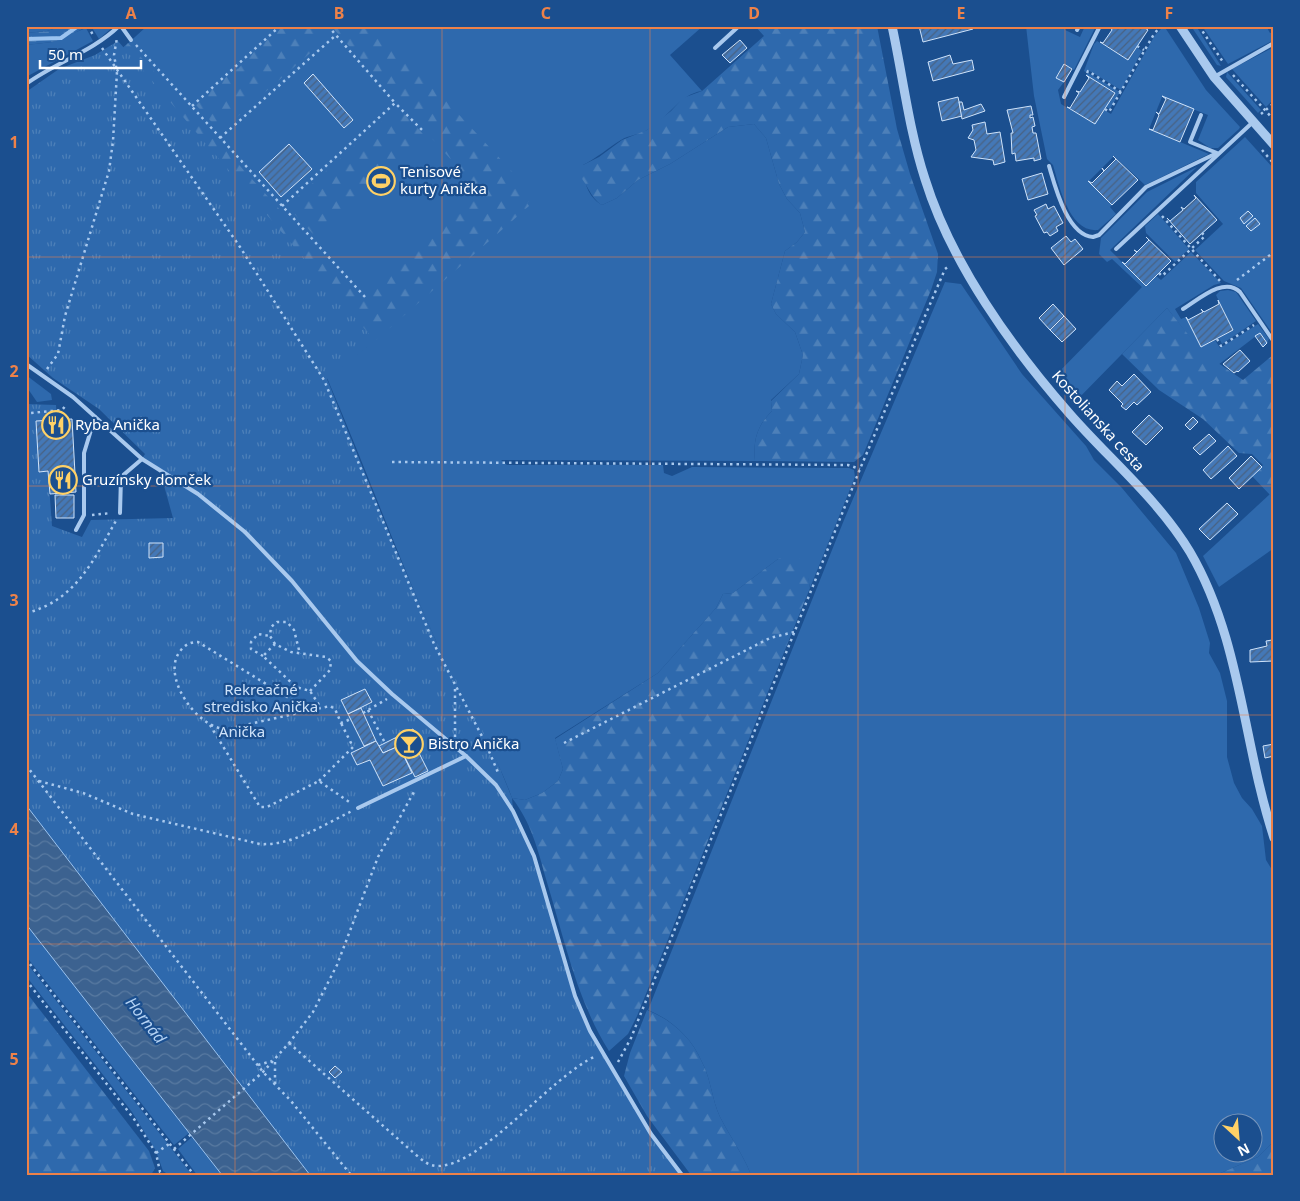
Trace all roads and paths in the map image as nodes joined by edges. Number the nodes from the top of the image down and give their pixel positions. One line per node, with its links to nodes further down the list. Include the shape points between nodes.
1 (119, 26): 10 (lane); 12 (lane); 17 (path, via 114,55)
2 (280, 26): 24 (path)
3 (328, 26): 9 (path)
4 (739, 26): 14 (lane)
5 (892, 26): 41 (street, Kostolianska cesta, via 925,180)
6 (1100, 26): 16 (lane)
7 (1161, 26): 15 (path)
8 (1180, 26): 18 (street)
9 (336, 35): 22 (path); 31 (path)
10 (132, 40): 24 (path)
11 (1274, 43): 18 (lane)
12 (99, 44): 17 (path); 19 (lane)
13 (1137, 46): 15 (path)
14 (715, 48)
15 (1144, 50): 20 (path)
16 (1079, 69): 20 (path, via 1088,71); 21 (lane)
17 (117, 72): 51 (path, via 109,171 65,316 58,354); 69 (path, via 240,247 324,380 423,618)
18 (1214, 77): 29 (street)
19 (26, 84)
20 (1121, 92): 25 (path, via 1109,112)
21 (1064, 97)
22 (395, 103): 30 (path); 35 (path)
23 (1274, 103): 26 (path)
24 (192, 106): 31 (path)
25 (1105, 109)
26 (1265, 110): 28 (path); 29 (path)
27 (1201, 115): 33 (lane, via 1190,142)
28 (1274, 120)
29 (1253, 122): 32 (street); 33 (lane)
30 (424, 132)
31 (220, 138): 35 (path)
32 (1274, 145)
33 (1217, 153): 34 (lane, via 1146,188 1099,235 1093,237 1082,233 1066,214); 36 (lane)
34 (1049, 166)
35 (282, 206): 45 (path)
36 (1157, 210): 38 (lane); 39 (path)
37 (1202, 233): 39 (path, via 1205,236)
38 (1116, 249)
39 (1192, 249): 42 (path, via 1162,276); 43 (path)
40 (1274, 252): 44 (path)
41 (960, 259): 57 (path, via 946,269); 90 (street, Kostolianska cesta, via 1039,376 1069,414 1169,523 1202,574 1228,646 1258,788)
42 (1159, 273)
43 (1223, 286): 44 (lane); 46 (lane)
44 (1230, 286): 47 (lane, via 1240,292)
45 (365, 297)
46 (1183, 309)
47 (1260, 321): 48 (path, via 1221,346); 49 (lane)
48 (1217, 339)
49 (1274, 342)
50 (26, 364): 51 (lane)
51 (41, 377): 52 (lane)
52 (73, 397): 53 (path, via 62,410 31,413); 54 (lane)
53 (26, 417)
54 (95, 417): 55 (lane); 62 (lane, via 84,453 84,515)
55 (142, 459): 58 (lane, via 121,477); 71 (lane, via 198,494 246,532 292,581 357,661)
56 (392, 462): 57 (path, via 848,465)
57 (860, 469): 64 (path)
58 (120, 513)
59 (103, 514): 60 (path)
60 (92, 515)
61 (116, 520): 63 (path, via 84,576 38,610)
62 (76, 530)
63 (26, 613)
64 (794, 632): 80 (path, via 770,638); 97 (path, via 635,1029)
65 (270, 636): 66 (path); 67 (path, via 273,623 287,622 294,630); 68 (path, via 258,634 251,642 251,649)
66 (275, 644): 67 (path); 68 (path)
67 (300, 654): 70 (path, via 326,657 332,664)
68 (263, 656): 70 (path, via 296,687)
69 (456, 686): 81 (path); 87 (path, via 486,744 501,782)
70 (310, 691): 72 (path)
71 (392, 694): 73 (path); 81 (lane)
72 (322, 708): 74 (path); 77 (path, via 333,706)
73 (368, 710): 75 (path); 79 (path)
74 (310, 711): 78 (path, via 227,729); 78 (path, via 204,645 193,642 177,655 174,675 189,704)
75 (363, 712)
76 (350, 718): 77 (path)
77 (341, 723): 86 (path, via 353,747)
78 (210, 724): 86 (path, via 260,806 267,807)
79 (386, 743)
80 (564, 743)
81 (456, 747): 82 (lane)
82 (466, 756): 84 (lane); 87 (lane)
83 (26, 764): 85 (path)
84 (421, 778): 89 (lane); 93 (path, via 378,857 337,965 312,1012)
85 (39, 781): 89 (path, via 83,793 133,814 260,844 274,845 294,838); 96 (path)
86 (319, 781): 88 (path)
87 (496, 785): 94 (lane, via 534,856 575,996)
88 (348, 802)
89 (358, 808)
90 (1274, 838)
91 (26, 959): 100 (path)
92 (26, 980): 102 (path, via 98,1071)
93 (290, 1043): 94 (path, via 415,1154 426,1163 437,1166 449,1164 476,1150 556,1083); 95 (path)
94 (602, 1053): 97 (lane)
95 (274, 1060): 96 (path); 98 (path); 99 (path)
96 (258, 1065): 98 (path)
97 (612, 1071): 108 (lane, via 651,1134)
98 (263, 1072): 99 (path); 101 (path)
99 (275, 1084): 107 (path)
100 (169, 1143): 101 (path); 102 (path)
101 (174, 1149): 106 (path)
102 (156, 1154): 103 (path)
103 (160, 1172): 104 (path); 105 (path)
104 (157, 1175)
105 (164, 1175)
106 (194, 1175)
107 (351, 1175)
108 (682, 1175)

